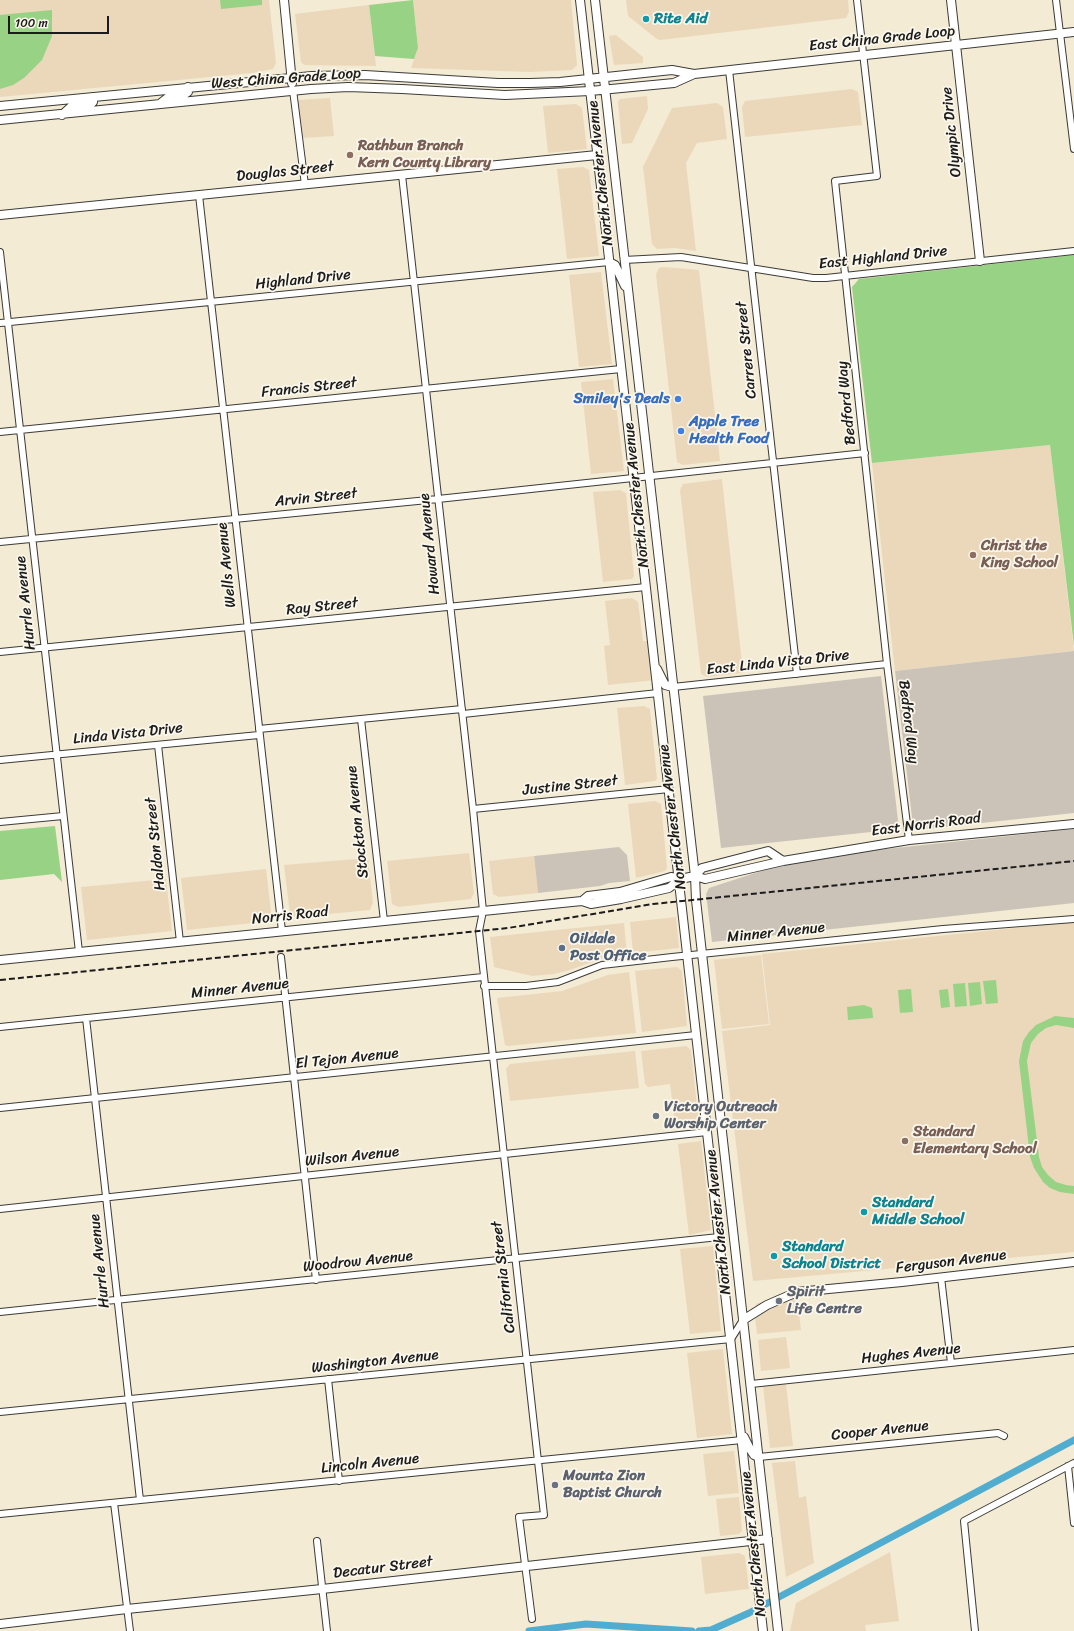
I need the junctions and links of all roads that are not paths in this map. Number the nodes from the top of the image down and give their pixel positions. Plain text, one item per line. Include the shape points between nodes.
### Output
1 (284, 0) edge
2 (580, 0) edge
3 (857, 0) edge
4 (951, 0) edge
5 (1056, 0) edge
6 (595, 2) edge
7 (1074, 32) edge
8 (1060, 33) junction
9 (956, 45) junction
10 (863, 55) junction
11 (729, 70) junction
12 (694, 74) junction
13 (292, 78) junction
14 (413, 78) junction
15 (597, 78) junction
16 (188, 87) junction
17 (412, 89) junction
18 (293, 90) junction
19 (598, 90) junction
20 (93, 97) junction
21 (161, 103) junction
22 (0, 106) edge
23 (62, 115) junction
24 (0, 120) edge
25 (1074, 149) edge
26 (597, 155) junction
27 (402, 175) junction
28 (305, 185) junction
29 (199, 195) junction
30 (0, 215) edge
31 (1074, 251) edge
32 (0, 252) edge
33 (624, 260) junction
34 (980, 261) junction
35 (609, 262) junction
36 (751, 268) junction
37 (845, 276) junction
38 (414, 282) junction
39 (628, 292) junction
40 (211, 302) junction
41 (0, 323) edge
42 (8, 323) junction
43 (621, 369) junction
44 (426, 390) junction
45 (223, 410) junction
46 (20, 430) junction
47 (0, 432) edge
48 (865, 453) junction
49 (773, 463) junction
50 (649, 477) junction
51 (634, 478) junction
52 (438, 499) junction
53 (235, 519) junction
54 (32, 538) junction
55 (0, 542) edge
56 (646, 587) junction
57 (450, 608) junction
58 (248, 627) junction
59 (44, 647) junction
60 (0, 652) edge
61 (654, 663) junction
62 (887, 664) junction
63 (797, 674) junction
64 (673, 687) junction
65 (658, 694) junction
66 (462, 712) junction
67 (361, 719) junction
68 (259, 732) junction
69 (158, 745) junction
70 (56, 754) junction
71 (0, 760) edge
72 (669, 789) junction
73 (473, 809) junction
74 (63, 816) junction
75 (0, 822) edge
76 (1074, 824) edge
77 (909, 840) junction
78 (783, 861) junction
79 (695, 876) junction
80 (680, 879) junction
81 (483, 911) junction
82 (1074, 919) edge
83 (384, 921) junction
84 (282, 931) junction
85 (180, 942) junction
86 (79, 952) junction
87 (702, 954) junction
88 (687, 955) junction
89 (281, 957) dead end
90 (0, 960) edge
91 (483, 977) junction
92 (484, 986) junction
93 (285, 998) junction
94 (86, 1018) junction
95 (0, 1027) edge
96 (696, 1035) junction
97 (492, 1057) junction
98 (294, 1078) junction
99 (95, 1098) junction
100 (0, 1108) edge
101 (707, 1132) junction
102 (504, 1154) junction
103 (305, 1175) junction
104 (106, 1197) junction
105 (0, 1209) edge
106 (719, 1237) junction
107 (515, 1259) junction
108 (1074, 1262) edge
109 (941, 1277) junction
110 (316, 1280) junction
111 (118, 1300) junction
112 (0, 1312) edge
113 (743, 1320) junction
114 (731, 1339) junction
115 (1074, 1350) edge
116 (527, 1360) junction
117 (951, 1363) junction
118 (328, 1379) junction
119 (751, 1384) junction
120 (129, 1399) junction
121 (0, 1412) edge
122 (740, 1426) junction
123 (1004, 1436) dead end
124 (742, 1440) junction
125 (759, 1457) junction
126 (538, 1461) junction
127 (1071, 1464) edge
128 (339, 1481) junction
129 (140, 1500) junction
130 (114, 1503) junction
131 (0, 1514) edge
132 (1074, 1523) edge
133 (768, 1539) junction
134 (317, 1541) dead end
135 (753, 1541) junction
136 (526, 1566) junction
137 (322, 1590) junction
138 (127, 1609) junction
139 (532, 1619) dead end
140 (0, 1624) edge
141 (130, 1631) edge
142 (327, 1631) edge
143 (763, 1631) edge
144 (778, 1631) edge
145 (975, 1631) edge

1 - 13 main road
2 - 15 main road, North Chester Avenue
3 - 10 street, Bedford Way
4 - 9 main road, Olympic Drive
5 - 8 street
6 - 15 main road, North Chester Avenue
7 - 8 main road, East China Grade Loop
8 - 9 main road, East China Grade Loop
8 - 25 street
9 - 10 main road, East China Grade Loop
9 - 34 main road, Olympic Drive
10 - 11 main road, East China Grade Loop
10 - 37 street, Bedford Way via 877,176 835,181
11 - 12 main road, East China Grade Loop
11 - 36 street, Carrere Street
12 - 15 main road, East China Grade Loop via 672,70
12 - 19 main road, East China Grade Loop via 674,82
13 - 14 main road, West China Grade Loop via 364,75
13 - 16 main road, West China Grade Loop
13 - 18 main road
14 - 15 main road, West China Grade Loop via 498,83 560,82
14 - 17 main road
15 - 19 main road, North Chester Avenue
15 - 19 main road, North Chester Avenue
16 - 20 main road, West China Grade Loop
16 - 21 main road via 186,94 170,96
17 - 18 main road, West China Grade Loop via 348,87
17 - 19 main road, West China Grade Loop via 505,95
18 - 21 main road, West China Grade Loop
18 - 28 street
19 - 26 main road, North Chester Avenue
19 - 33 main road, North Chester Avenue
20 - 22 main road, West China Grade Loop
20 - 23 main road via 91,104 72,106
21 - 23 main road, West China Grade Loop
23 - 24 main road, West China Grade Loop
26 - 27 main road, Douglas Street
26 - 35 main road, North Chester Avenue
27 - 28 main road, Douglas Street
27 - 38 street, Howard Avenue
28 - 29 main road, Douglas Street
29 - 30 main road, Douglas Street
29 - 40 street, Wells Avenue
31 - 34 street, East Highland Drive
32 - 42 street, Hurrle Avenue
33 - 36 street, East Highland Drive via 681,257
33 - 39 main road, North Chester Avenue
34 - 37 street, East Highland Drive
35 - 38 street, Highland Drive
35 - 39 main road via 615,265
35 - 43 main road, North Chester Avenue
36 - 37 street, East Highland Drive via 813,278
36 - 49 street, Carrere Street
37 - 48 street, Bedford Way
38 - 40 street, Highland Drive
38 - 44 street, Howard Avenue
39 - 50 main road, North Chester Avenue
40 - 42 street, Highland Drive
40 - 45 street, Wells Avenue
41 - 42 street, Highland Drive
42 - 46 street, Hurrle Avenue
43 - 44 street, Francis Street
43 - 51 main road, North Chester Avenue
44 - 45 street, Francis Street
44 - 52 street, Howard Avenue
45 - 46 street, Francis Street
45 - 53 street, Wells Avenue
46 - 47 street, Francis Street
46 - 54 street, Hurrle Avenue
48 - 49 street, Arvin Street
48 - 62 street, Bedford Way
49 - 50 street, Arvin Street
49 - 63 street, Carrere Street
50 - 51 street, Arvin Street
50 - 64 main road, North Chester Avenue
51 - 52 street, Arvin Street
51 - 56 main road, North Chester Avenue
52 - 53 street, Arvin Street
52 - 57 street, Howard Avenue
53 - 54 street, Arvin Street
53 - 58 street, Wells Avenue
54 - 55 street, Arvin Street
54 - 59 street, Hurrle Avenue
56 - 57 street, Ray Street
56 - 61 main road, North Chester Avenue
57 - 58 street, Ray Street
57 - 66 street, Howard Avenue
58 - 59 street, Ray Street
58 - 68 street, Wells Avenue
59 - 60 street, Ray Street
59 - 70 street, Hurrle Avenue
61 - 64 main road via 665,685
61 - 65 main road, North Chester Avenue
62 - 63 street, East Linda Vista Drive
62 - 77 street, Bedford Way
63 - 64 street, East Linda Vista Drive
64 - 79 main road, North Chester Avenue
65 - 66 street, Linda Vista Drive
65 - 72 main road, North Chester Avenue
66 - 67 street, Linda Vista Drive
66 - 73 street, Howard Avenue
67 - 68 street, Linda Vista Drive
67 - 83 street, Stockton Avenue
68 - 69 street, Linda Vista Drive
68 - 84 street, Wells Avenue
69 - 70 street, Linda Vista Drive
69 - 85 street, Haldon Street
70 - 71 street, Linda Vista Drive
70 - 74 street, Hurrle Avenue
72 - 73 street, Justine Street
72 - 80 main road, North Chester Avenue
73 - 81 street, Howard Avenue
74 - 75 street
74 - 86 street, Hurrle Avenue
76 - 77 main road, East Norris Road
77 - 78 main road, East Norris Road
78 - 79 main road, East Norris Road via 705,879
78 - 79 main road, East Norris Road via 768,851 702,868
79 - 80 main road, East Norris Road
79 - 87 main road, North Chester Avenue
80 - 81 main road, Norris Road via 669,888 628,898 591,904 582,901
80 - 88 main road, North Chester Avenue
81 - 83 main road, Norris Road
81 - 91 street, California Street via 478,931
82 - 87 street, Minner Avenue
83 - 84 main road, Norris Road
84 - 85 main road, Norris Road
85 - 86 main road, Norris Road
86 - 90 main road, Norris Road
87 - 88 street, Minner Avenue
87 - 113 main road, North Chester Avenue
88 - 92 street, Minner Avenue via 602,965 558,982 526,986
88 - 96 main road, North Chester Avenue
89 - 93 street
91 - 92 street, California Street
91 - 93 street, Minner Avenue
92 - 97 street, California Street
93 - 94 street, Minner Avenue
93 - 98 street
94 - 95 street, Minner Avenue
94 - 99 street, Hurrle Avenue
96 - 97 street, El Tejon Avenue
96 - 101 main road, North Chester Avenue
97 - 98 street, El Tejon Avenue
97 - 102 street, California Street
98 - 99 street, El Tejon Avenue
98 - 103 street
99 - 100 street, El Tejon Avenue
99 - 104 street, Hurrle Avenue
101 - 102 street, Wilson Avenue
101 - 106 main road, North Chester Avenue
102 - 103 street, Wilson Avenue
102 - 107 street, California Street
103 - 104 street, Wilson Avenue
103 - 110 street
104 - 105 street, Wilson Avenue
104 - 111 street, Hurrle Avenue
106 - 107 street, Woodrow Avenue
106 - 114 main road, North Chester Avenue
107 - 110 street, Woodrow Avenue
107 - 116 street, California Street
108 - 109 main road, Ferguson Avenue
109 - 113 main road, Ferguson Avenue via 797,1292 767,1305
109 - 117 street
110 - 111 street, Woodrow Avenue
111 - 112 street, Woodrow Avenue
111 - 120 street, Hurrle Avenue
113 - 114 street
113 - 119 main road, North Chester Avenue
114 - 116 street, Washington Avenue
114 - 122 main road, North Chester Avenue
115 - 117 street, Hughes Avenue
116 - 118 street, Washington Avenue
116 - 126 street, California Street
117 - 119 street, Hughes Avenue
118 - 120 street, Washington Avenue
118 - 128 street
119 - 125 main road, North Chester Avenue
120 - 121 street, Washington Avenue
120 - 129 street, Hurrle Avenue
122 - 124 main road, North Chester Avenue
122 - 125 main road via 750,1449
123 - 125 street, Cooper Avenue via 998,1433
124 - 126 street, Lincoln Avenue
124 - 135 main road, North Chester Avenue
125 - 133 main road, North Chester Avenue
126 - 128 street, Lincoln Avenue
126 - 136 street, California Street via 544,1515 520,1517
127 - 132 street
127 - 145 street via 964,1521
128 - 129 street, Lincoln Avenue
129 - 130 street, Lincoln Avenue
130 - 131 street, Lincoln Avenue
130 - 138 street
133 - 135 main road, Decatur Street
133 - 144 main road, North Chester Avenue
134 - 137 street
135 - 136 main road, Decatur Street
135 - 143 main road, North Chester Avenue
136 - 137 main road, Decatur Street
136 - 139 street, California Street
137 - 138 main road, Decatur Street
137 - 142 street
138 - 140 main road, Decatur Street
138 - 141 street

